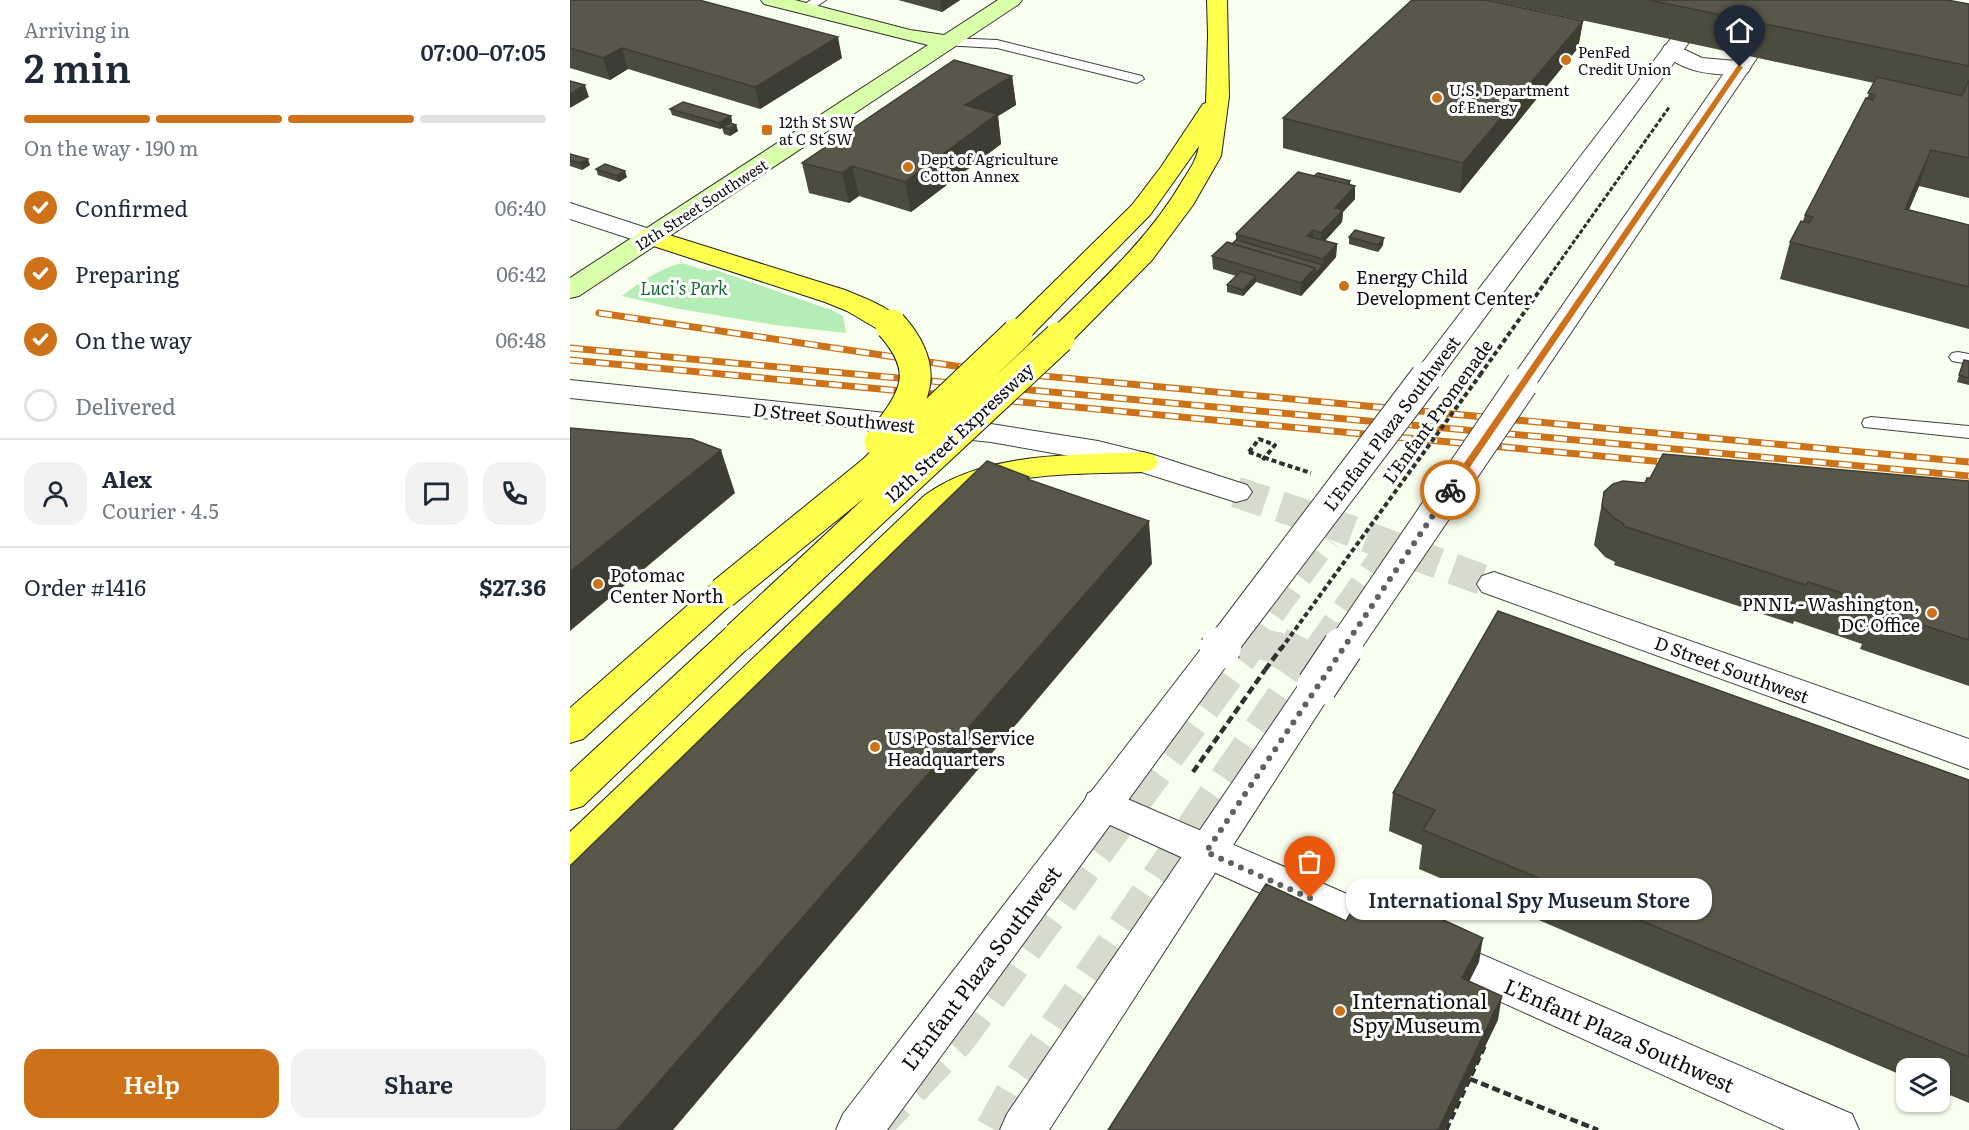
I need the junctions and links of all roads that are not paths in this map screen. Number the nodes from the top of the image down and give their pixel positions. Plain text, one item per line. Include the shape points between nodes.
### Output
1 (771, 0) edge
2 (1012, 0) edge
3 (1216, 0) edge
4 (812, 4) edge
5 (948, 42) junction
6 (1137, 79) dead end
7 (1218, 97) junction
8 (570, 211) edge
9 (650, 237) junction
10 (570, 290) edge
11 (570, 389) edge
12 (1871, 423) dead end
13 (1969, 432) edge
14 (1143, 462) junction
15 (1236, 492) tunnel mouth
16 (1494, 584) tunnel mouth
17 (723, 593) junction
18 (570, 729) edge
19 (1969, 754) edge
20 (570, 795) edge
21 (1102, 804) junction
22 (1206, 852) junction
23 (570, 857) edge
24 (859, 1130) edge
25 (1023, 1130) edge
26 (1836, 1130) edge

1 - 4 main road
2 - 5 main road, 12th Street Southwest
3 - 7 highway, 12th Street Expressway
4 - 5 main road via 909,36
5 - 6 lane via 997,44
5 - 9 main road, 12th Street Southwest
7 - 17 highway, bridge via 1172,171 1141,210 873,471
7 - 20 highway, 12th Street Expressway, bridge via 1209,156 1181,205 1143,254 1059,339
8 - 9 street
9 - 10 main road, 12th Street Southwest
9 - 17 highway, bridge via 857,305 891,325 904,338 916,365 915,388 903,415 878,445
11 - 14 street, D Street Southwest via 991,433
12 - 13 lane
14 - 15 street, D Street Southwest
14 - 23 highway via 1014,473 969,483 951,492 919,517
16 - 19 street, D Street Southwest
17 - 18 highway
21 - 22 street, L'Enfant Plaza Southwest
21 - 22 street, L'Enfant Plaza Southwest, bridge via 1676,45 1685,59 1700,64 1744,61
21 - 24 street, L'Enfant Plaza Southwest
22 - 25 street
22 - 26 street, L'Enfant Plaza Southwest

